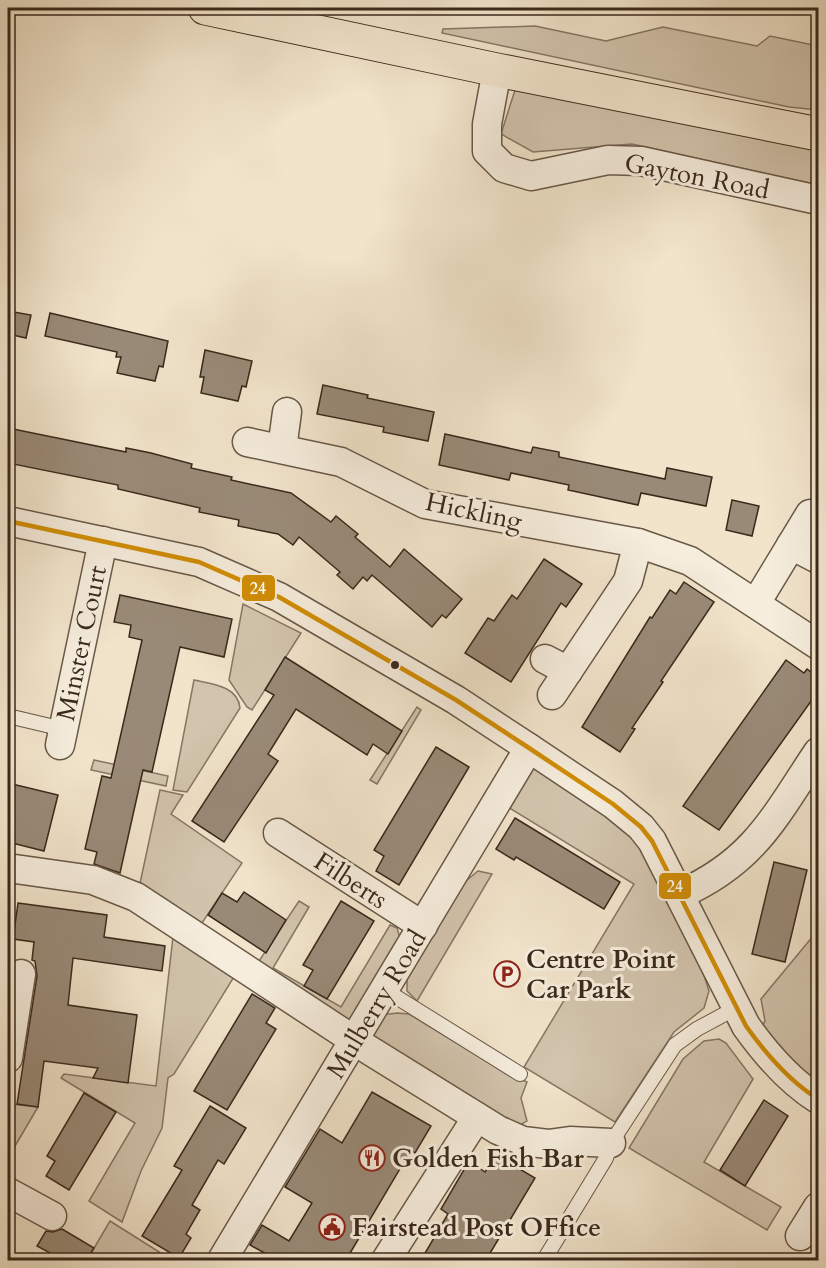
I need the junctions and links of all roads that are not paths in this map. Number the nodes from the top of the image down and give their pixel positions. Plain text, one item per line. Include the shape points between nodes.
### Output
1 (205, 8) edge
2 (497, 70) junction
3 (819, 134) edge
4 (819, 200) edge
5 (287, 412) dead end
6 (247, 441) dead end
7 (282, 450) junction
8 (810, 514) dead end
9 (8, 521) edge
10 (103, 541) junction
11 (638, 543) junction
12 (791, 545) junction
13 (819, 560) edge
14 (756, 603) junction
15 (819, 645) edge
16 (552, 695) dead end
17 (8, 716) edge
18 (61, 737) joint
19 (529, 748) junction
20 (819, 752) edge
21 (278, 833) dead end
22 (8, 868) edge
23 (681, 894) junction
24 (423, 926) junction
25 (21, 974) dead end
26 (386, 990) junction
27 (736, 1008) junction
28 (356, 1040) junction
29 (8, 1058) edge
30 (520, 1074) dead end
31 (819, 1099) edge
32 (477, 1117) junction
33 (611, 1143) junction
34 (10, 1198) edge
35 (819, 1207) edge
36 (52, 1216) dead end
37 (800, 1236) dead end
38 (222, 1260) edge
39 (386, 1260) edge
40 (544, 1260) edge

1 - 2 main road
2 - 3 main road
2 - 4 street, Gayton Road via 487,124 487,151 504,168 531,176 608,160 641,161
5 - 7 street
6 - 7 street, Hickling
7 - 11 street, Hickling via 341,462 424,504
8 - 12 street
9 - 10 street
10 - 18 street, Minster Court
10 - 19 street via 199,562 279,597 456,700
11 - 14 street, Hickling via 690,561
11 - 16 street via 628,580 557,665
12 - 13 street
12 - 14 street
14 - 15 street, Hickling
17 - 18 lane
19 - 23 street via 641,827
19 - 24 street, Mulberry Road
20 - 23 street via 752,847 715,878
21 - 24 street, Filberts
22 - 28 street via 93,880 136,897
23 - 27 street
24 - 26 street, Mulberry Road
25 - 29 street
26 - 28 street, Mulberry Road
26 - 30 lane
27 - 31 street via 765,1052 790,1078
27 - 33 lane via 675,1045
28 - 32 street
28 - 38 street, Mulberry Road
32 - 33 street via 523,1141
32 - 39 street
33 - 40 lane via 606,1158
34 - 36 street
35 - 37 street

